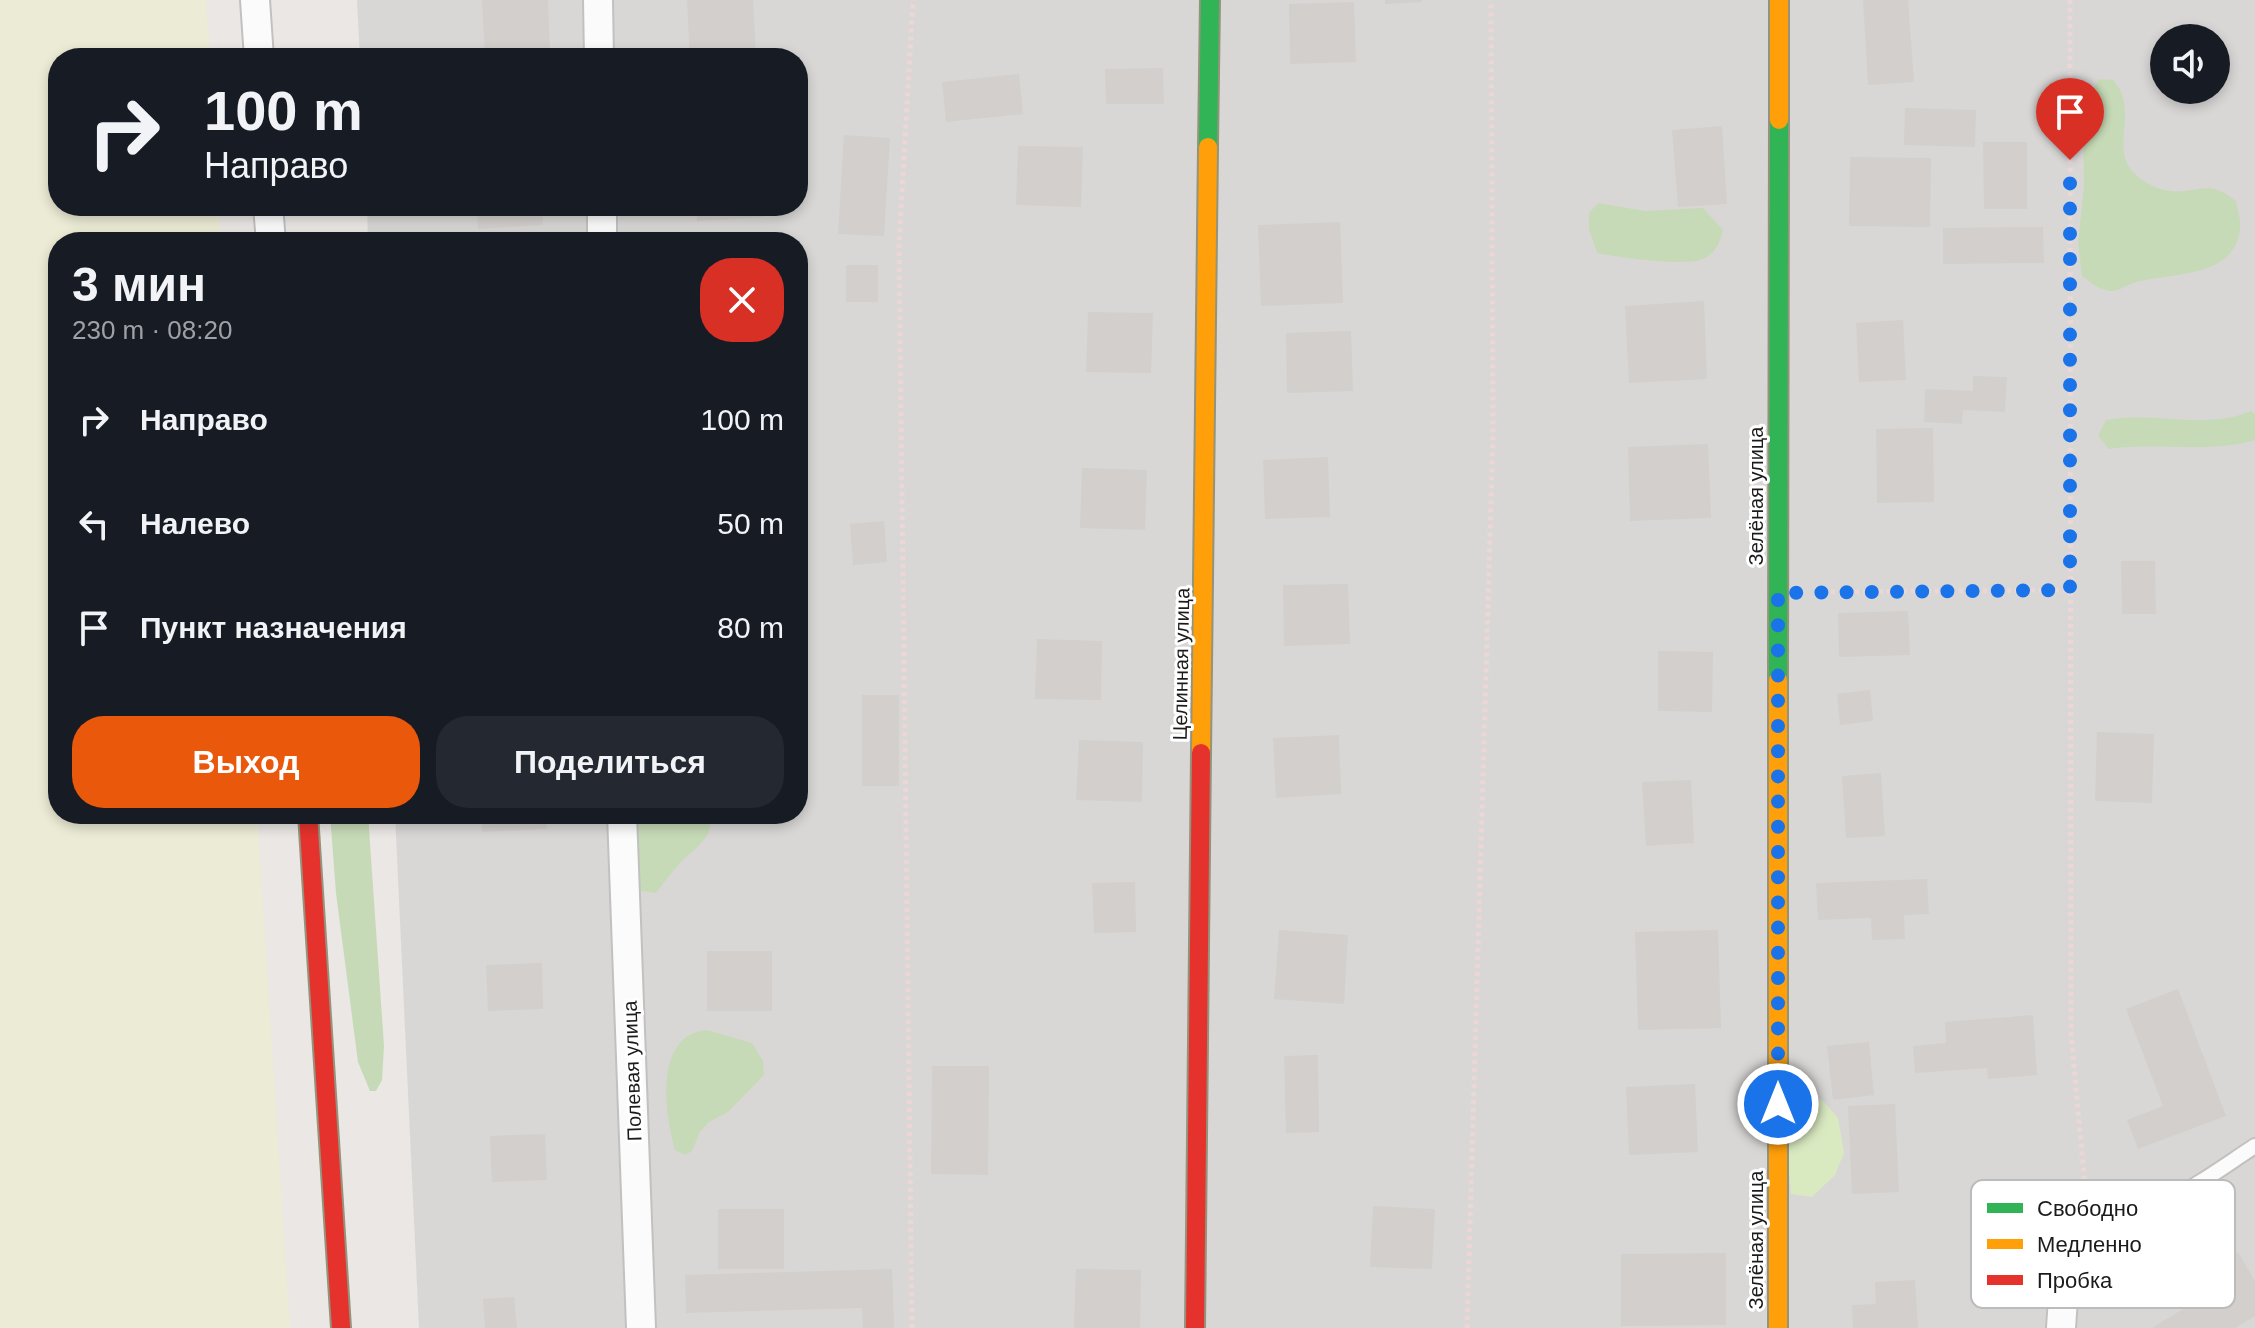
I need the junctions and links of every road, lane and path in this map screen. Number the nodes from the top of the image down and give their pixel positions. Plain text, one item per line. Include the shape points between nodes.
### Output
1 (255, 0) edge
2 (598, 0) edge
3 (913, 0) edge
4 (1210, 0) edge
5 (1491, 0) edge
6 (1779, 0) edge
7 (2070, 0) edge
8 (258, 48) edge
9 (599, 48) edge
10 (2070, 590) junction
11 (1778, 593) junction
12 (309, 824) edge
13 (622, 824) edge
14 (2255, 1146) edge
15 (2085, 1180) edge
16 (2202, 1180) edge
17 (2062, 1308) edge
18 (341, 1328) edge
19 (641, 1328) edge
20 (912, 1328) edge
21 (1195, 1328) edge
22 (1467, 1328) edge
23 (1778, 1328) edge
24 (2061, 1328) edge

1 - 8 street
2 - 9 street
3 - 20 path via 899,245
4 - 21 street, Целинная улица
5 - 22 path via 1493,433
6 - 11 street, Зелёная улица
7 - 10 path
10 - 11 path
10 - 15 path via 2071,1033
11 - 23 street, Зелёная улица
12 - 18 street
13 - 19 street, Полевая улица
14 - 16 lane
17 - 24 street

